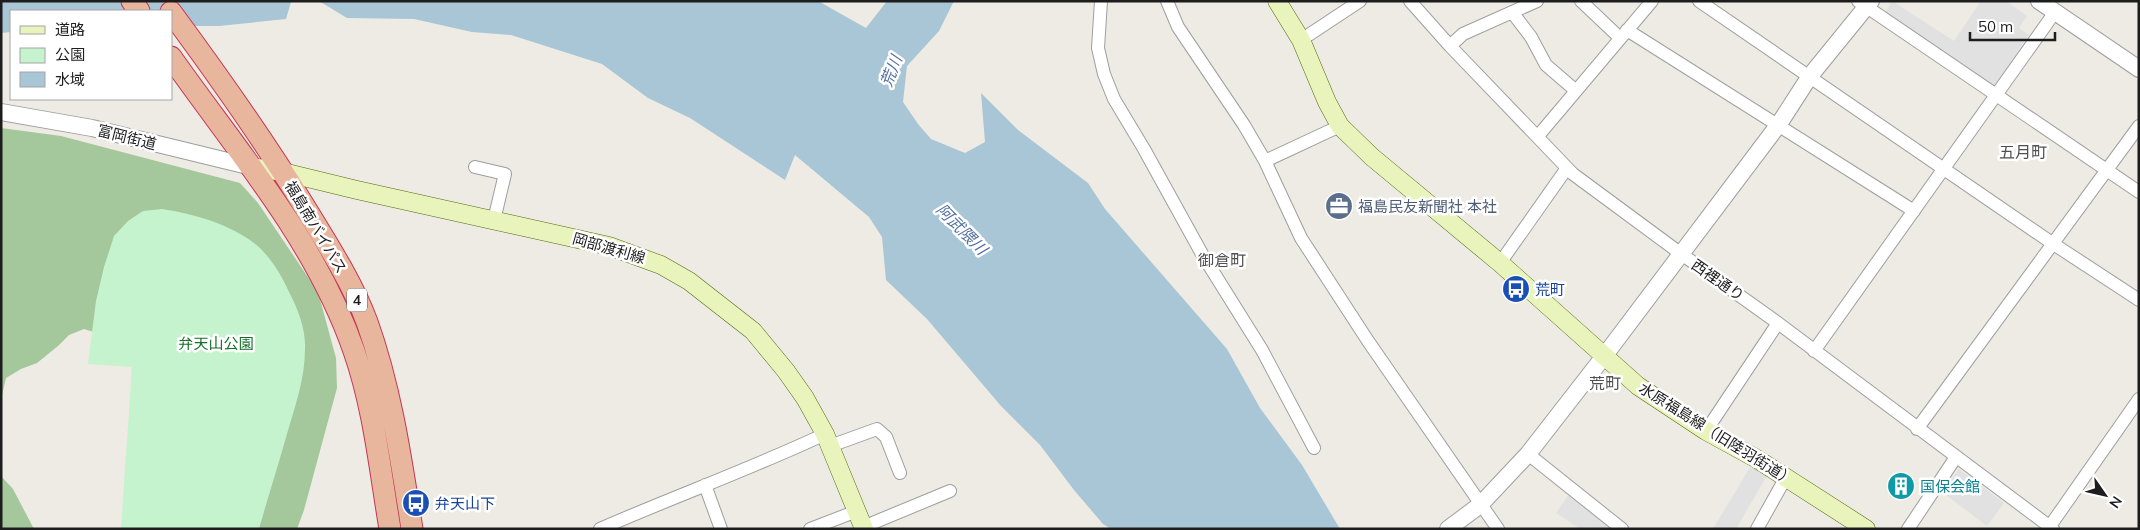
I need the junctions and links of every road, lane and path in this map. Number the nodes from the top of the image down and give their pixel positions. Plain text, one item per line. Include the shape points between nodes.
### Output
1 (1101, 1) edge
2 (1167, 1) edge
3 (1278, 1) edge
4 (1360, 1) edge
5 (1410, 1) edge
6 (1537, 1) edge
7 (1581, 1) edge
8 (1652, 1) edge
9 (1699, 1) edge
10 (2039, 1) edge
11 (1866, 3) edge
12 (1512, 12) junction
13 (2055, 12) junction
14 (172, 13) edge
15 (1624, 34) junction
16 (1301, 40) junction
17 (1450, 46) junction
18 (172, 58) edge
19 (2139, 69) edge
20 (1810, 76) junction
21 (1575, 90) junction
22 (1996, 95) junction
23 (1, 112) edge
24 (1778, 124) junction
25 (1340, 126) junction
26 (2139, 126) edge
27 (1538, 136) junction
28 (1265, 161) junction
29 (252, 167) junction
30 (475, 167) dead end
31 (1567, 168) junction
32 (1943, 169) junction
33 (2107, 170) junction
34 (283, 172) junction
35 (2139, 192) edge
36 (1914, 211) junction
37 (494, 220) junction
38 (2052, 243) junction
39 (1680, 254) junction
40 (1500, 263) junction
41 (2139, 300) edge
42 (1778, 323) junction
43 (1814, 351) junction
44 (1605, 355) junction
45 (2138, 400) edge
46 (1917, 429) junction
47 (1706, 431) junction
48 (827, 440) junction
49 (1314, 448) dead end
50 (1528, 454) junction
51 (1956, 458) junction
52 (900, 473) dead end
53 (1786, 477) junction
54 (705, 485) junction
55 (950, 491) dead end
56 (1480, 505) junction
57 (861, 522) edge
58 (2051, 528) edge
59 (390, 529) edge
60 (412, 529) edge
61 (600, 529) edge
62 (721, 529) edge
63 (810, 529) edge
64 (1448, 529) edge
65 (1498, 529) edge
66 (1622, 529) edge
67 (1757, 529) edge
68 (1866, 529) edge
69 (1908, 529) edge

1 - 49 street via 1098,48 1114,99 1202,254 1262,350
2 - 28 street via 1178,27
3 - 16 main road, 水原福島線（旧陸羽街道）
4 - 16 street
5 - 17 street, 西裡通り
6 - 12 street
7 - 15 street
8 - 15 street
9 - 20 street
10 - 13 street
11 - 20 street
11 - 22 street
12 - 17 street via 1463,34
12 - 21 street via 1546,65
13 - 19 street
13 - 22 street
14 - 34 highway, 福島南バイパス / 4 via 234,97
15 - 21 street
15 - 24 street
16 - 25 main road, 水原福島線（旧陸羽街道）
17 - 27 street, 西裡通り
18 - 29 highway, 福島南バイパス / 4
20 - 24 street
20 - 32 street
21 - 27 street
22 - 32 street
22 - 33 street
23 - 29 street, 富岡街道 via 92,128
24 - 36 street
24 - 39 street
25 - 28 street
25 - 40 main road, 水原福島線（旧陸羽街道） via 1393,176
26 - 33 street
27 - 31 street, 西裡通り
28 - 56 street via 1301,238
29 - 34 main road, 岡部渡利線
29 - 59 highway, 福島南バイパス / 4 via 325,284 354,352 374,428
30 - 37 street via 505,174
31 - 39 street, 西裡通り
31 - 40 street
32 - 36 street
32 - 38 street
33 - 35 street
33 - 38 street
34 - 37 main road, 岡部渡利線
34 - 60 highway, 福島南バイパス / 4 via 342,268 366,321 383,375
36 - 43 street
37 - 48 main road, 岡部渡利線 via 634,253 689,281 741,320 764,342 805,398
38 - 41 street
38 - 46 street
39 - 42 street, 西裡通り
39 - 44 street
40 - 44 main road, 水原福島線（旧陸羽街道）
42 - 43 street, 西裡通り
42 - 47 street
43 - 46 street, 西裡通り
44 - 47 main road, 水原福島線（旧陸羽街道） via 1638,386
44 - 50 street
45 - 58 street
46 - 51 street, 西裡通り
47 - 53 main road, 水原福島線（旧陸羽街道）
48 - 52 street via 877,429 886,438
48 - 54 street
48 - 57 main road, 岡部渡利線
50 - 56 street
50 - 66 street
51 - 58 street, 西裡通り
51 - 69 street
53 - 67 street
53 - 68 main road, 水原福島線（旧陸羽街道）
54 - 61 street
54 - 62 street
55 - 57 street
56 - 64 street
56 - 65 street
57 - 63 street

